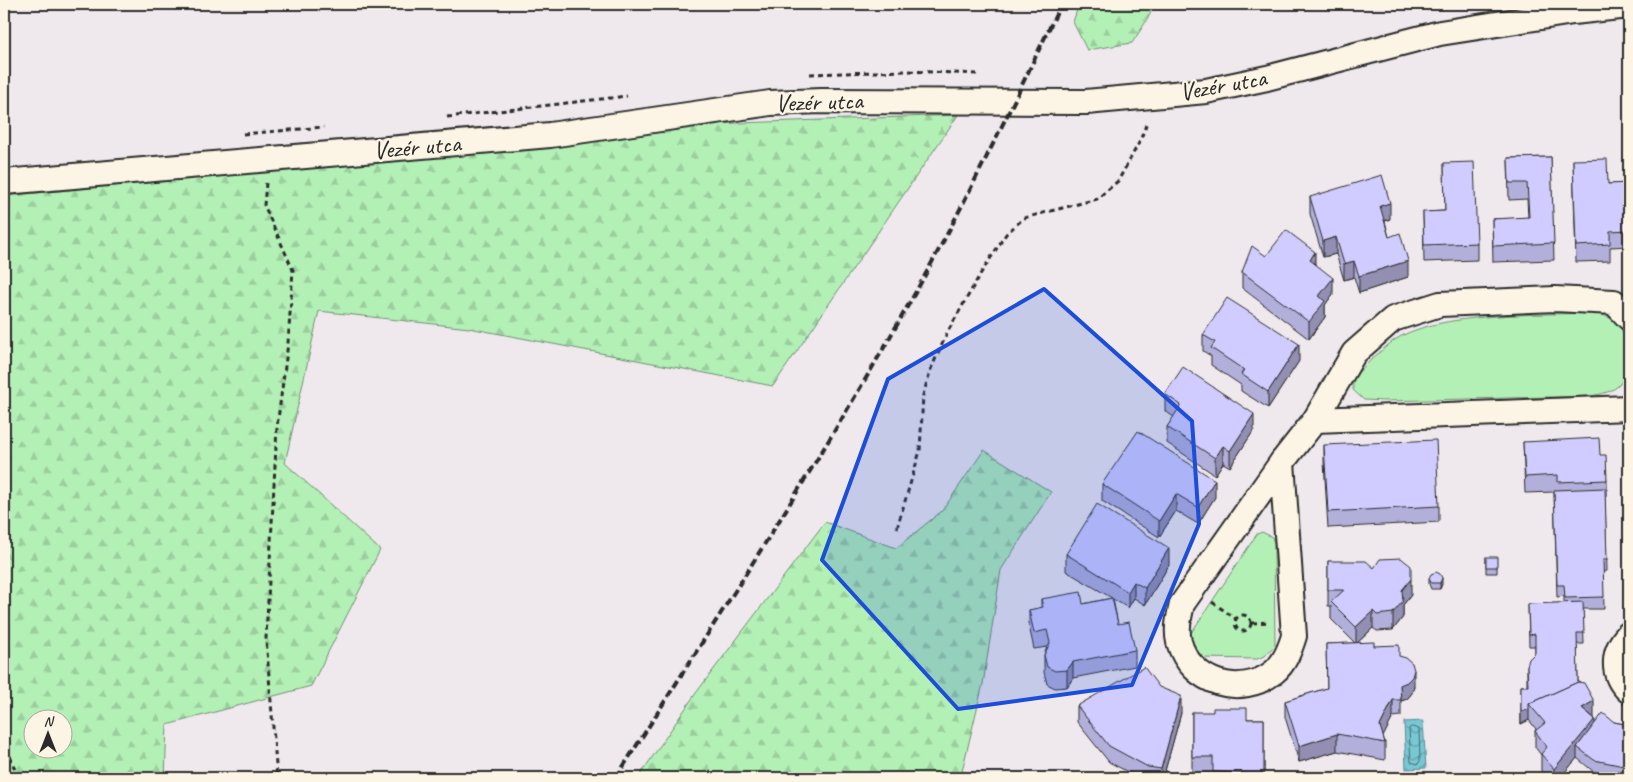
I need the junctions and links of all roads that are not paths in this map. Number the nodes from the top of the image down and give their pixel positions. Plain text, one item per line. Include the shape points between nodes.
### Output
1 (1629, 6) edge
2 (4, 182) edge
3 (1629, 318) edge
4 (1629, 408) edge
5 (1315, 420) junction
6 (1282, 462) junction
7 (1629, 634) edge
8 (1629, 691) edge

1 - 2 street, Vezér utca via 1440,33 1206,91 1086,102 770,103 550,135
3 - 5 street via 1614,302 1555,299 1440,304 1393,319 1354,353
4 - 5 street
5 - 6 street
6 - 6 street via 1182,604 1177,623 1179,641 1187,660 1201,675 1219,684 1245,685 1258,682 1276,671 1288,655 1294,636
7 - 8 street via 1622,641 1615,664 1617,676

